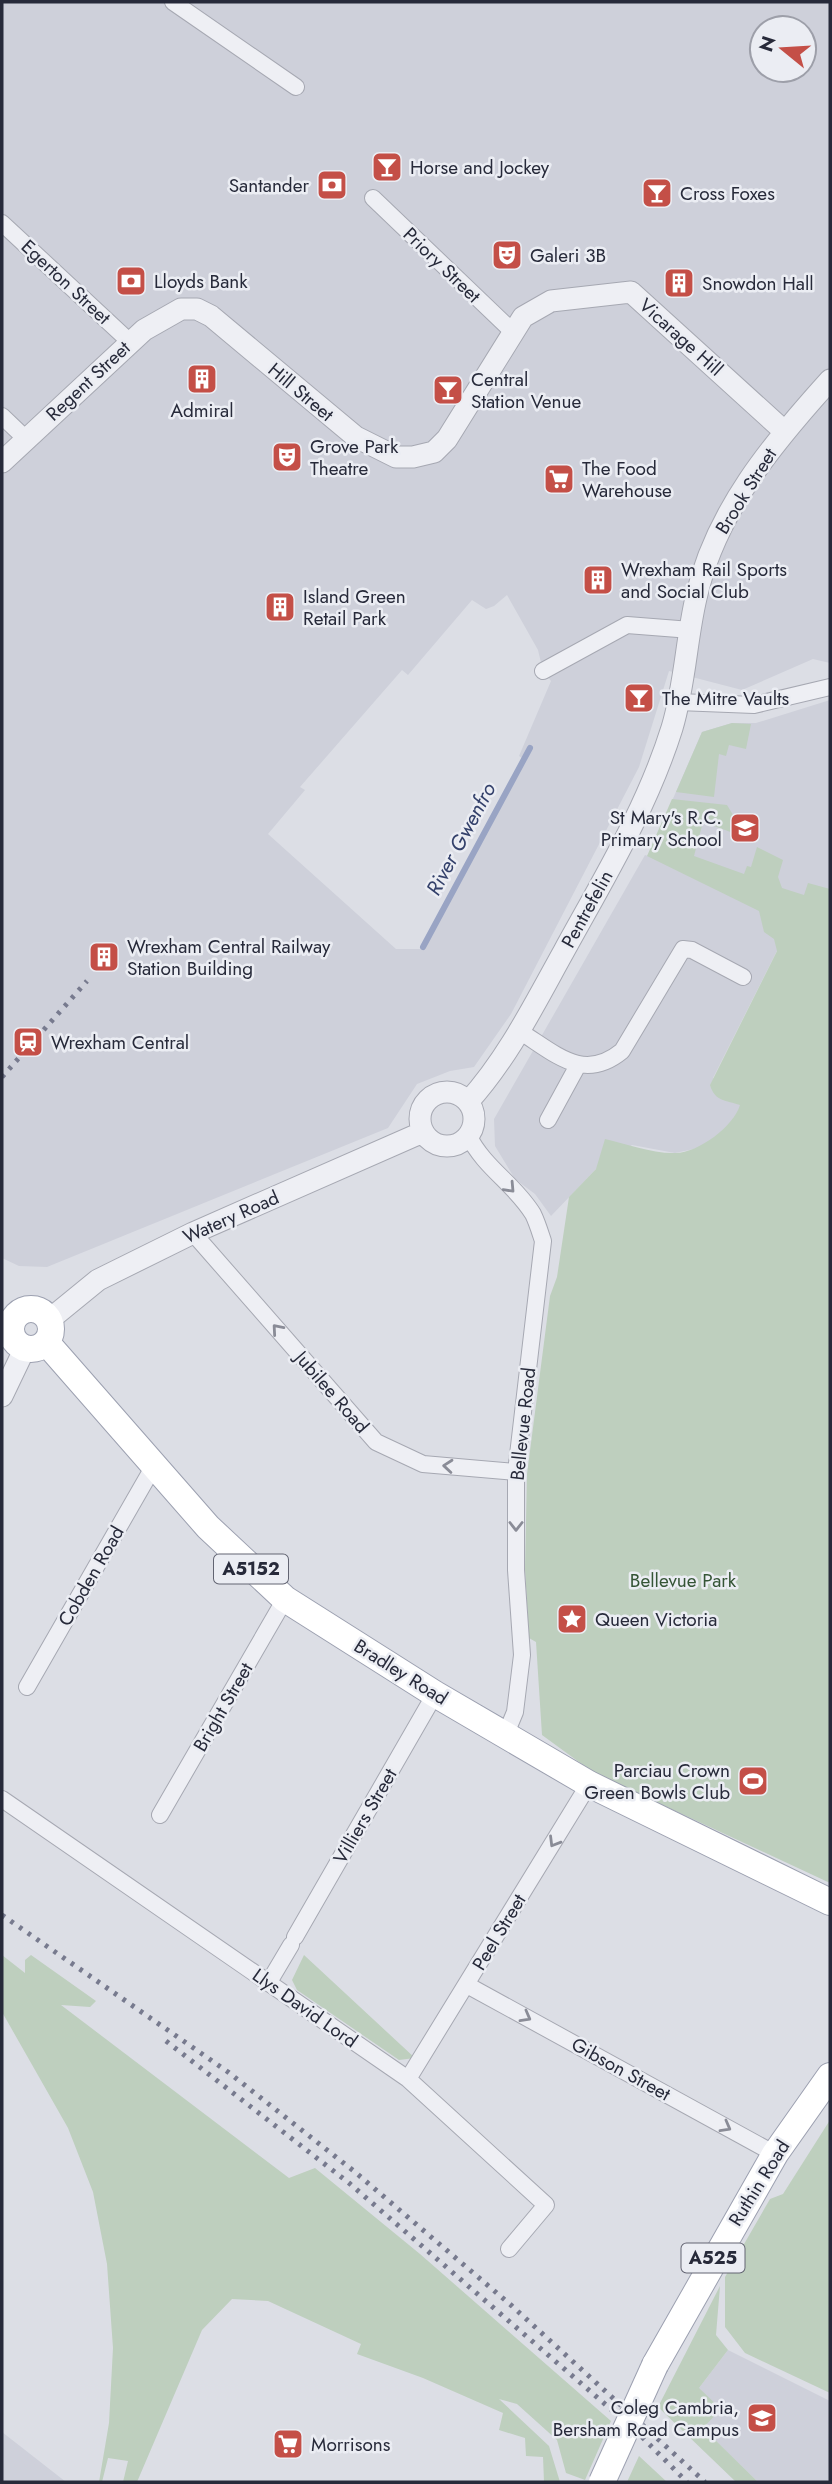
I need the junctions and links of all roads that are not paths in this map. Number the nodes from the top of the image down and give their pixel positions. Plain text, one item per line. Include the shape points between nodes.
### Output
1 (173, 2) edge
2 (296, 88) dead end
3 (373, 198) dead end
4 (2, 223) edge
5 (181, 309) joint
6 (517, 324) junction
7 (130, 342) junction
8 (830, 380) edge
9 (2, 416) edge
10 (784, 431) junction
11 (26, 439) junction
12 (2, 462) edge
13 (691, 630) junction
14 (543, 671) dead end
15 (830, 687) edge
16 (678, 702) junction
17 (743, 977) dead end
18 (519, 1031) junction
19 (578, 1065) junction
20 (468, 1102) junction
21 (548, 1119) dead end
22 (423, 1132) junction
23 (468, 1135) junction
24 (193, 1233) junction
25 (9, 1308) edge
26 (40, 1337) junction
27 (2, 1396) edge
28 (155, 1464) junction
29 (516, 1472) junction
30 (285, 1599) junction
31 (27, 1687) dead end
32 (435, 1694) junction
33 (505, 1736) junction
34 (589, 1784) junction
35 (2, 1798) edge
36 (160, 1815) dead end
37 (830, 1902) edge
38 (269, 1982) junction
39 (467, 1985) junction
40 (830, 2076) edge
41 (408, 2079) junction
42 (775, 2154) junction
43 (509, 2249) dead end
44 (602, 2482) edge

1 - 2 street
3 - 6 street, Priory Street
4 - 7 street, Egerton Street
5 - 6 street, Hill Street via 197,309 211,316 356,437 396,457 424,456 447,439
5 - 7 street, Regent Street via 162,317
6 - 10 street, Vicarage Hill via 551,301 631,292
7 - 11 street, Regent Street
8 - 10 street, Brook Street
9 - 11 street
10 - 13 street, Brook Street via 718,531 696,596
11 - 12 street, Regent Street
13 - 14 street via 627,625
13 - 16 street, Brook Street
15 - 16 street via 754,705
16 - 18 street, Pentrefelin via 636,822
17 - 19 street via 683,949 622,1051 607,1064
18 - 19 street
18 - 20 street, Pentrefelin
19 - 21 street
20 - 22 street via 455,1093 431,1097 420,1117
20 - 23 street via 474,1119
22 - 23 street via 445,1146
22 - 24 street, Watery Road
23 -> 29 street, Bellevue Road via 479,1157 533,1215 542,1241
24 - 26 street, Watery Road via 98,1280
29 -> 24 street, Jubilee Road via 423,1464 376,1442
25 - 26 main road via 33,1309
26 - 27 street, Watery Road
26 - 28 main road, Bradley Road / A5152
28 - 30 main road, Bradley Road / A5152 via 208,1527
28 - 31 street, Cobden Road
29 -> 33 street, Bellevue Road via 522,1655 515,1712
30 - 32 main road, Bradley Road / A5152
30 - 36 street, Bright Street
32 - 33 main road, Bradley Road / A5152
32 - 38 street, Villiers Street
33 - 34 main road, Bradley Road / A5152
34 - 37 main road, Bradley Road / A5152
34 -> 39 street, Peel Street
35 - 38 street, Llys David Lord
38 - 41 street, Llys David Lord
39 - 41 street, Peel Street
39 -> 42 street, Gibson Street
40 - 42 main road, Ruthin Road / A525
41 - 43 street, Llys David Lord via 546,2205
42 - 44 main road, Ruthin Road / A525, bridge via 655,2365

